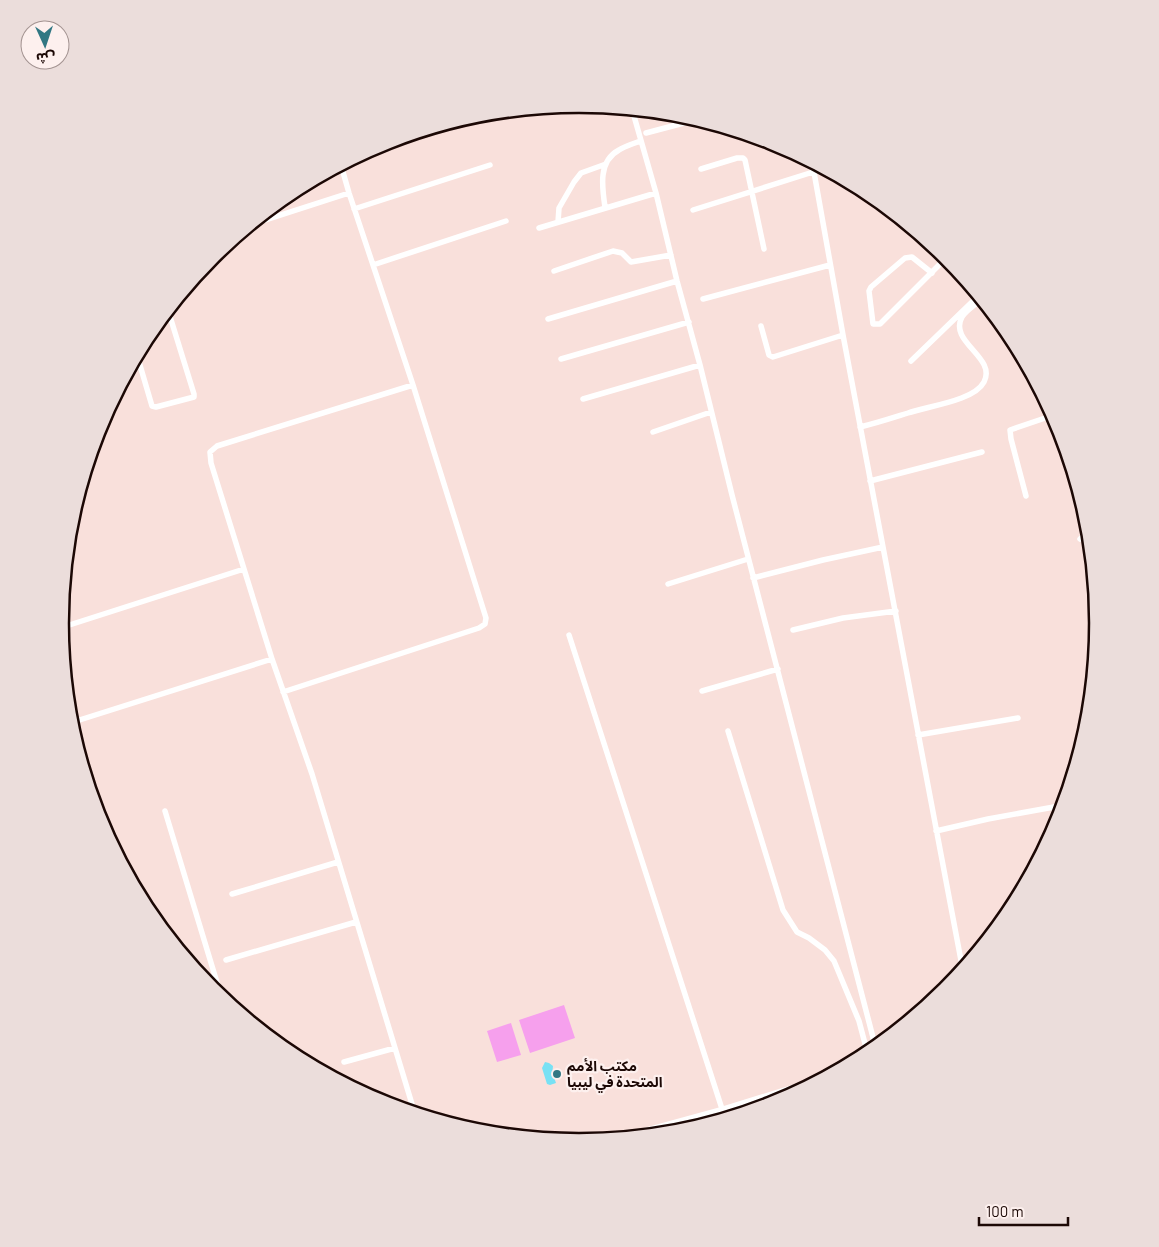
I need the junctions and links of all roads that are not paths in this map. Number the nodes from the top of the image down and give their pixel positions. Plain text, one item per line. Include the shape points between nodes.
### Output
1 (634, 116) edge
2 (683, 124) edge
3 (646, 133) dead end
4 (640, 141) junction
5 (606, 164) junction
6 (490, 165) dead end
7 (701, 169) dead end
8 (343, 171) edge
9 (813, 172) joint
10 (752, 191) junction
11 (656, 192) junction
12 (349, 193) junction
13 (605, 207) junction
14 (354, 209) junction
15 (693, 210) dead end
16 (267, 219) edge
17 (506, 221) dead end
18 (558, 222) junction
19 (539, 228) dead end
20 (764, 249) dead end
21 (671, 255) junction
22 (942, 263) edge
23 (373, 264) junction
24 (830, 265) junction
25 (554, 271) dead end
26 (932, 273) junction
27 (677, 281) junction
28 (703, 299) dead end
29 (975, 301) edge
30 (977, 302) edge
31 (170, 318) edge
32 (548, 319) dead end
33 (689, 322) junction
34 (761, 326) dead end
35 (843, 336) junction
36 (561, 359) dead end
37 (911, 361) dead end
38 (140, 364) edge
39 (700, 365) junction
40 (413, 385) junction
41 (583, 399) dead end
42 (711, 412) junction
43 (1046, 417) edge
44 (860, 428) junction
45 (653, 432) dead end
46 (982, 452) dead end
47 (870, 480) junction
48 (1026, 496) dead end
49 (1082, 537) edge
50 (1080, 539) dead end
51 (883, 547) junction
52 (748, 559) junction
53 (244, 569) junction
54 (753, 578) junction
55 (668, 584) dead end
56 (896, 611) junction
57 (69, 625) edge
58 (793, 630) dead end
59 (569, 635) dead end
60 (272, 659) junction
61 (778, 669) junction
62 (702, 691) dead end
63 (283, 692) junction
64 (1018, 718) dead end
65 (79, 720) edge
66 (728, 731) dead end
67 (918, 735) junction
68 (1056, 807) edge
69 (165, 811) dead end
70 (936, 830) junction
71 (338, 862) junction
72 (232, 894) dead end
73 (356, 922) junction
74 (226, 960) dead end
75 (961, 963) edge
76 (218, 985) edge
77 (874, 1040) edge
78 (866, 1046) edge
79 (395, 1048) junction
80 (344, 1062) dead end
81 (767, 1098) edge
82 (413, 1106) edge
83 (723, 1112) junction
84 (680, 1124) edge

1 - 4 street
2 - 3 street
4 - 5 street via 617,150
4 - 11 street
5 - 13 street via 603,172
5 - 18 street via 581,173 559,208
6 - 14 street
7 - 10 street via 743,158
8 - 12 street
9 - 10 street
9 - 24 street
10 - 15 street
10 - 20 street
11 - 13 street
11 - 21 street
12 - 14 street
12 - 16 street
13 - 18 street
14 - 23 street
17 - 23 street
18 - 19 street
21 - 25 street via 631,262 622,253 613,251
21 - 27 street
22 - 26 street
23 - 40 street
24 - 28 street
24 - 35 street
26 - 26 street via 912,257 905,258 871,287 868,295 873,324 880,324
27 - 32 street
27 - 33 street
29 - 37 street
30 - 44 street via 962,317 961,331 984,364 985,378 979,388 962,398
31 - 38 street via 194,397 152,406
33 - 36 street
33 - 39 street
34 - 35 street via 769,355 773,357
35 - 44 street
39 - 41 street
39 - 42 street
40 - 53 street via 212,449 209,457
40 - 63 street via 486,616 485,624
42 - 45 street
42 - 52 street
43 - 48 street via 1010,430
44 - 47 street
46 - 47 street
47 - 51 street
49 - 50 street
51 - 54 street
51 - 56 street
52 - 54 street
52 - 55 street
53 - 57 street
53 - 60 street
54 - 61 street
56 - 58 street via 843,618
56 - 67 street
59 - 83 street
60 - 63 street
60 - 65 street
61 - 62 street
61 - 77 street
63 - 71 street
64 - 67 street
66 - 78 street via 783,910 797,932 825,950 834,960
67 - 70 street
68 - 70 street
69 - 76 street
70 - 75 street
71 - 72 street
71 - 73 street
73 - 74 street
73 - 79 street
79 - 80 street
79 - 82 street
81 - 83 highway
83 - 84 highway

